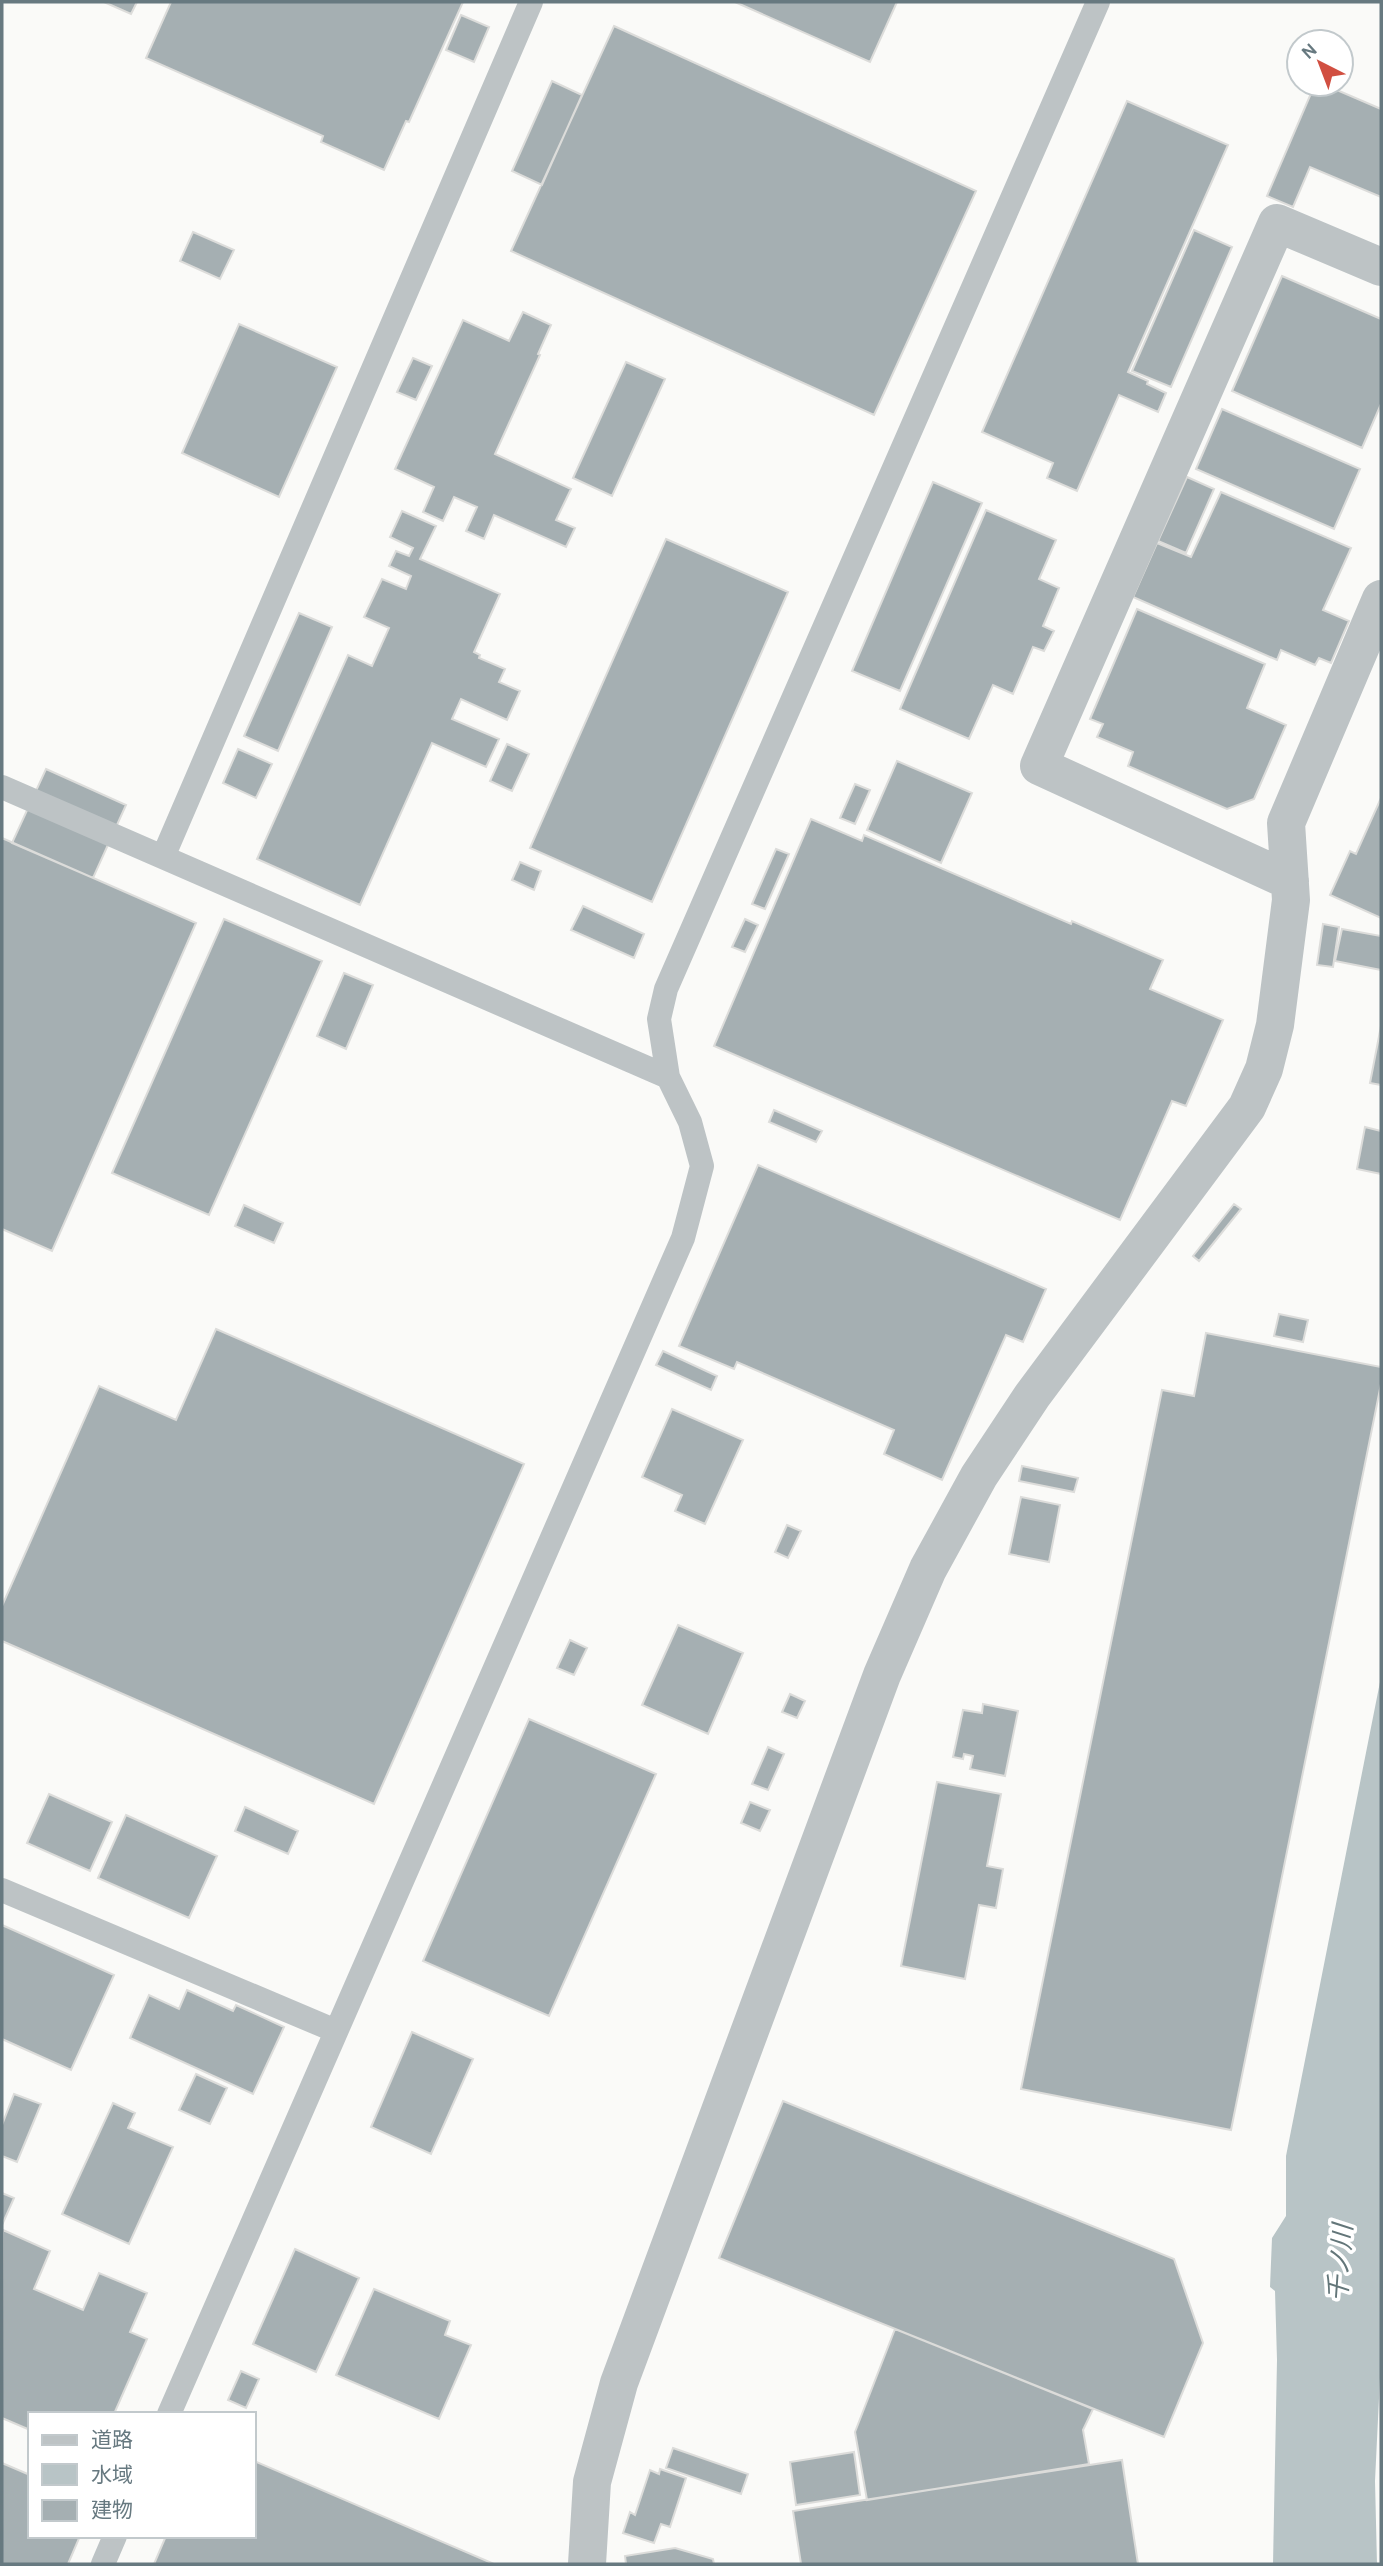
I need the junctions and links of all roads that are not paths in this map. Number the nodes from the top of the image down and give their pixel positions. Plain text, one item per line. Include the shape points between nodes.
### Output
1 (531, 2) edge
2 (1098, 2) edge
3 (1381, 267) edge
4 (1381, 599) edge
5 (2, 786) edge
6 (163, 857) junction
7 (1290, 881) junction
8 (668, 1077) junction
9 (2, 1890) edge
10 (336, 2031) junction
11 (170, 2412) edge
12 (114, 2538) edge
13 (103, 2564) edge
14 (587, 2564) edge

1 - 6 lane
2 - 8 lane via 666,989 659,1019
3 - 7 street via 1277,223 1039,766
4 - 7 street via 1286,822
5 - 6 lane
6 - 8 lane
7 - 14 street via 1275,1025 1264,1069 1247,1107 1032,1396 979,1476 928,1569 882,1675 619,2383 592,2482
8 - 10 lane via 690,1122 702,1166 684,1238
9 - 10 lane
10 - 11 lane
12 - 13 lane

